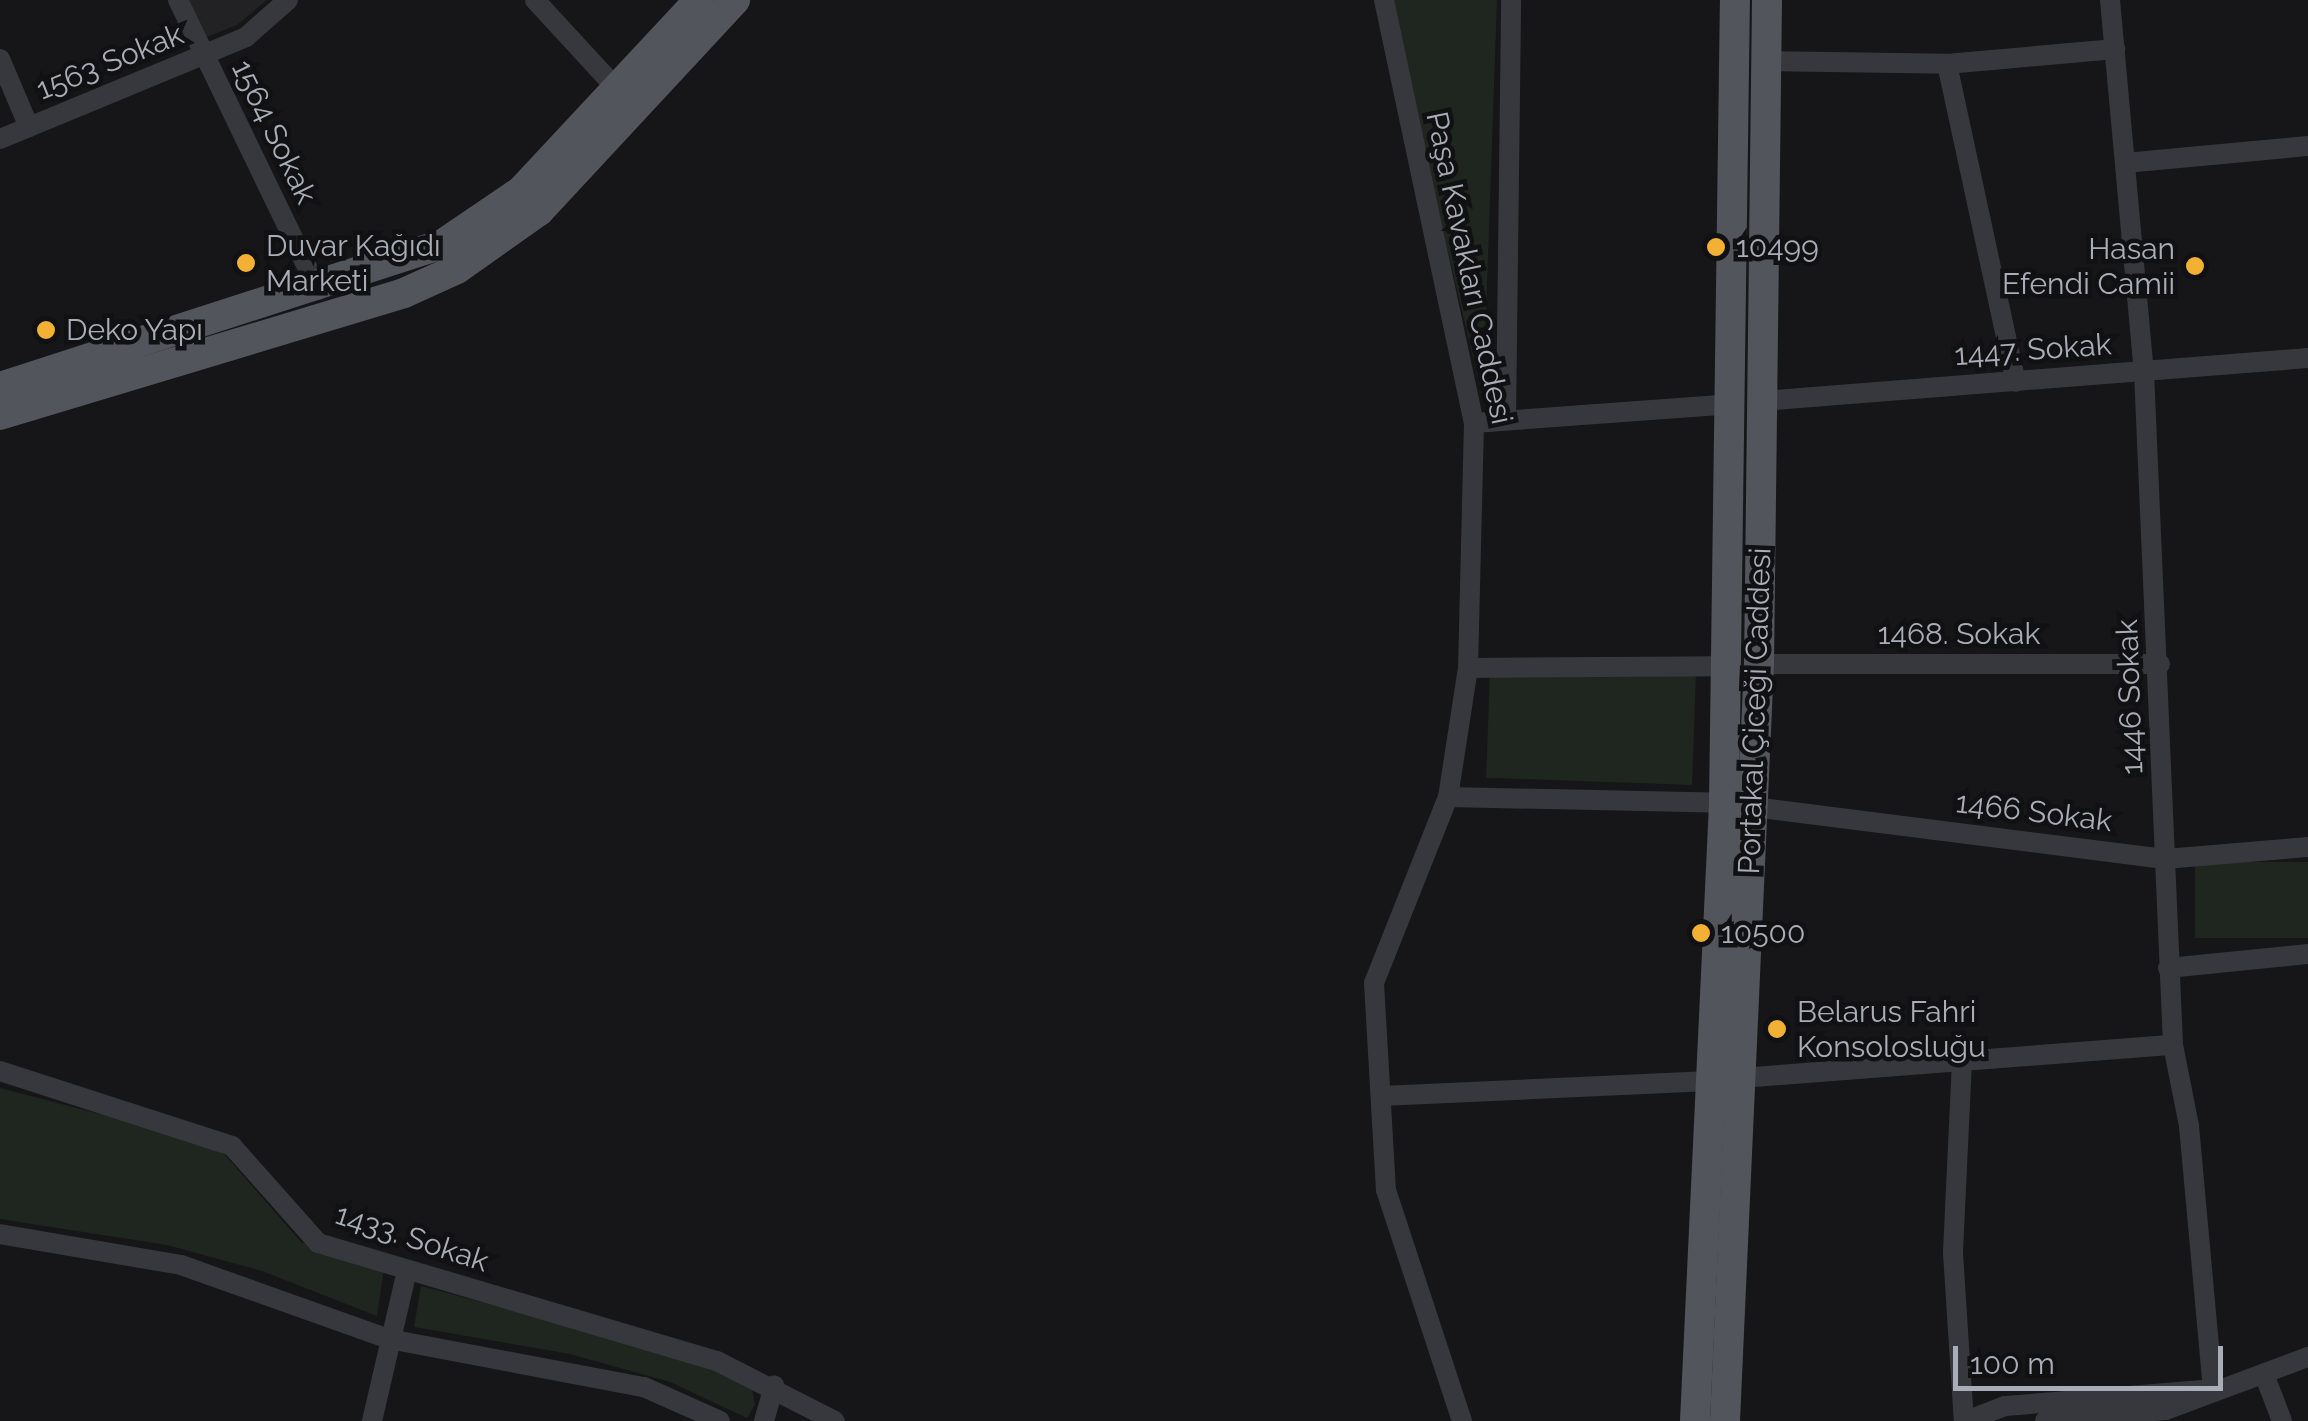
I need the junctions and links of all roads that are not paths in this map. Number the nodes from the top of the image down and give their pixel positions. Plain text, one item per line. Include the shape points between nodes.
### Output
1 (178, 0) edge
2 (288, 0) edge
3 (535, 0) edge
4 (698, 0) edge
5 (735, 0) edge
6 (1384, 0) edge
7 (1511, 0) edge
8 (1735, 0) edge
9 (1767, 0) edge
10 (2110, 0) edge
11 (2115, 49) junction
12 (203, 56) junction
13 (0, 59) edge
14 (1766, 61) junction
15 (1947, 64) junction
16 (616, 88) junction
17 (29, 127) junction
18 (0, 139) edge
19 (2308, 146) edge
20 (2125, 162) junction
21 (318, 290) junction
22 (2308, 358) edge
23 (2144, 372) junction
24 (2016, 382) junction
25 (0, 388) edge
26 (1762, 401) junction
27 (1730, 404) junction
28 (0, 415) edge
29 (1506, 420) junction
30 (1474, 423) junction
31 (1759, 664) junction
32 (2160, 664) junction
33 (1727, 666) junction
34 (1468, 668) junction
35 (1448, 797) junction
36 (1738, 805) junction
37 (2308, 847) edge
38 (2165, 859) junction
39 (2308, 954) edge
40 (2168, 968) junction
41 (2173, 1044) junction
42 (1962, 1061) junction
43 (0, 1071) edge
44 (1726, 1079) junction
45 (1381, 1096) junction
46 (0, 1234) edge
47 (408, 1270) junction
48 (389, 1339) junction
49 (2308, 1357) edge
50 (2264, 1374) junction
51 (774, 1385) junction
52 (2213, 1390) junction
53 (372, 1421) edge
54 (720, 1421) edge
55 (764, 1421) edge
56 (836, 1421) edge
57 (1462, 1421) edge
58 (1695, 1421) edge
59 (1725, 1421) edge
60 (1965, 1421) edge
61 (2045, 1421) edge
62 (2282, 1421) edge

1 - 12 street, 1564 Sokak
2 - 12 street, 1563 Sokak via 246,37
3 - 16 street
4 - 16 main road
5 - 28 main road via 539,212 457,269 404,293
6 - 30 street, Paşa Kavakları Caddesi
7 - 29 street
8 - 27 main road, Portakal Çiceği Caddesi
9 - 14 main road, Portakal Çiceği Caddesi
10 - 11 street, 1446 Sokak
11 - 15 street
11 - 20 street, 1446 Sokak
12 - 17 street, 1563 Sokak
12 - 21 street, 1564 Sokak
13 - 17 street
14 - 15 street
14 - 26 main road, Portakal Çiceği Caddesi
15 - 24 street
16 - 21 main road via 521,191 477,224 406,260
17 - 18 street, 1563 Sokak
19 - 20 street
20 - 23 street, 1446 Sokak
21 - 25 main road
22 - 23 street, 1447. Sokak
23 - 24 street, 1447. Sokak
23 - 32 street, 1446 Sokak
24 - 26 street, 1447. Sokak
26 - 31 main road, Portakal Çiceği Caddesi
27 - 29 street
27 - 33 main road, Portakal Çiceği Caddesi
29 - 30 street
30 - 34 street, Paşa Kavakları Caddesi
31 - 32 street, 1468. Sokak
31 - 36 main road, Portakal Çiceği Caddesi
32 - 38 street, 1446 Sokak
33 - 34 street
33 - 36 main road, Portakal Çiceği Caddesi
34 - 35 street, Paşa Kavakları Caddesi
35 - 36 street, 1466 Sokak
35 - 45 street, Paşa Kavakları Caddesi via 1378,966
36 - 38 street, 1466 Sokak
36 - 44 main road, Portakal Çiceği Caddesi
37 - 38 street, 1466 Sokak
38 - 40 street, 1446 Sokak
39 - 40 street
40 - 41 street, 1446 Sokak
41 - 42 street
41 - 52 street, 1446 Sokak via 2189,1126
42 - 44 street
42 - 60 street via 1953,1253
43 - 47 street, 1433. Sokak via 232,1146 318,1243
44 - 45 street
44 - 58 main road, Portakal Çiceği Caddesi
44 - 59 main road, Portakal Çiceği Caddesi
45 - 57 street, Paşa Kavakları Caddesi via 1391,1213
46 - 48 street via 181,1265
47 - 48 street
47 - 51 street, 1433. Sokak via 717,1361
48 - 53 street
48 - 54 street via 644,1386
49 - 50 street
50 - 52 street
50 - 62 street
51 - 55 street
51 - 56 street, 1433. Sokak
52 - 60 street via 2005,1406
52 - 61 street via 2166,1410

